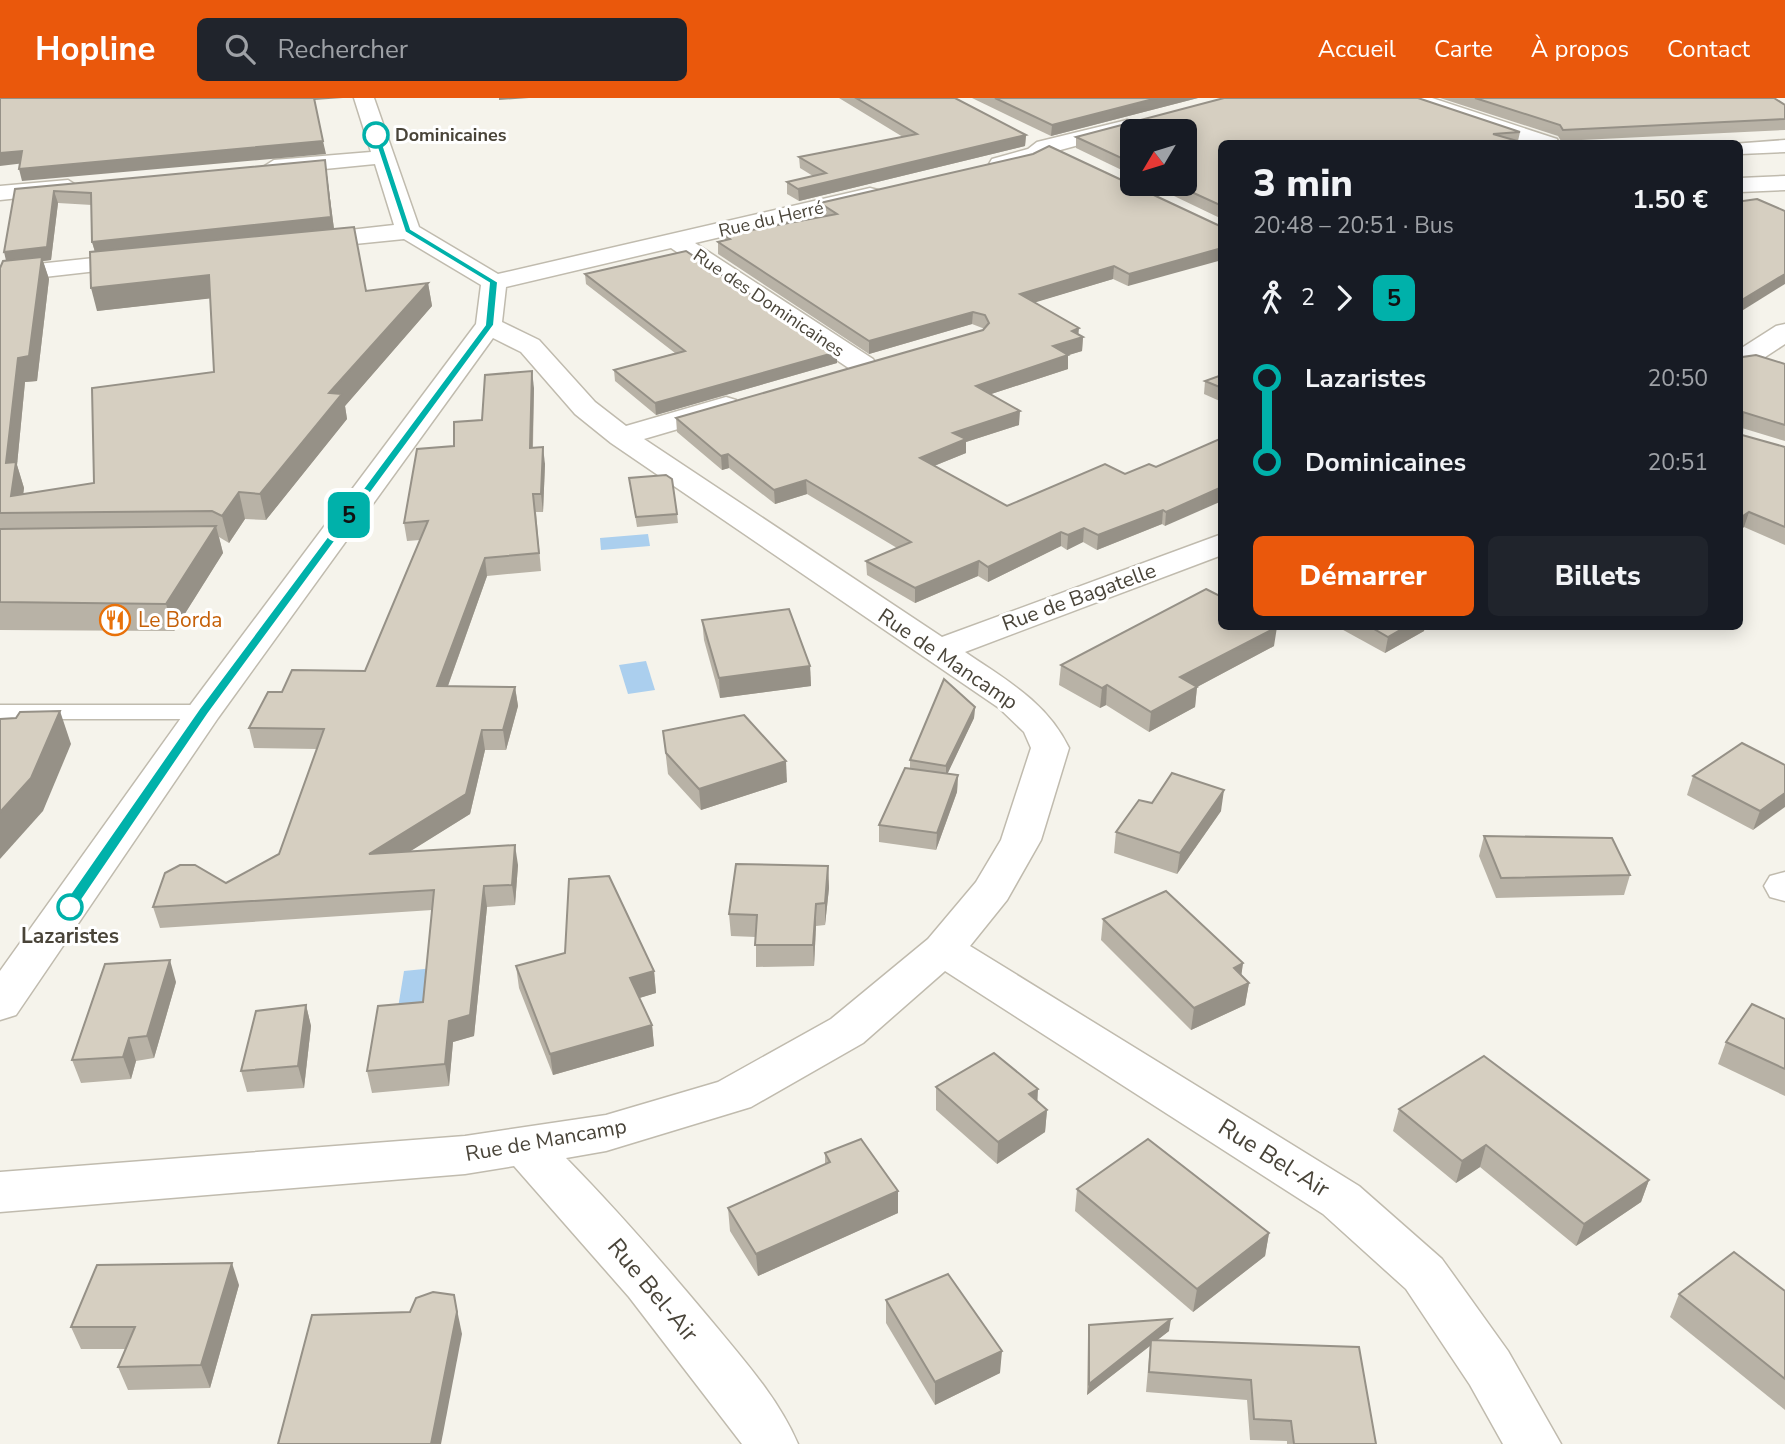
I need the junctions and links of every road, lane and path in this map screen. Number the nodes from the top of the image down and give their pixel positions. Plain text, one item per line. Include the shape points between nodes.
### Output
1 (364, 98) edge
2 (1412, 98) edge
3 (1120, 128) edge
4 (1021, 135) edge
5 (1537, 140) edge
6 (1785, 146) edge
7 (1045, 147) junction
8 (1743, 148) edge
9 (383, 157) junction
10 (1070, 159) edge
11 (258, 169) edge
12 (972, 170) edge
13 (1785, 183) edge
14 (90, 185) edge
15 (1743, 185) edge
16 (894, 190) edge
17 (0, 194) edge
18 (408, 231) junction
19 (675, 240) junction
20 (284, 244) edge
21 (160, 258) edge
22 (0, 275) edge
23 (494, 282) junction
24 (489, 325) junction
25 (1785, 332) edge
26 (1743, 359) edge
27 (862, 366) edge
28 (755, 397) edge
29 (621, 437) junction
30 (1218, 545) edge
31 (936, 651) junction
32 (0, 712) edge
33 (204, 712) junction
34 (943, 949) junction
35 (0, 1004) edge
36 (524, 1145) junction
37 (0, 1192) edge
38 (770, 1444) edge
39 (1533, 1444) edge

1 - 9 street
2 - 5 street
3 - 7 street
4 - 7 street
6 - 8 street
7 - 10 street
7 - 12 street via 1024,158
9 - 11 street
9 - 18 street
13 - 15 street
14 - 17 street
16 - 19 street, Rue du Herré
18 - 20 street
18 - 23 street
19 - 23 street, Rue du Herré
19 - 27 street, Rue des Dominicaines
21 - 22 street
23 - 24 street
24 - 29 street, Rue de Mancamp via 530,346 586,408
24 - 33 street
25 - 26 street
28 - 29 street
29 - 31 street, Rue de Mancamp
30 - 31 street, Rue de Bagatelle
31 - 34 street, Rue de Mancamp via 1012,700 1040,727 1050,748 1021,840 992,890
32 - 33 lane
33 - 35 street
34 - 36 street, Rue de Mancamp via 847,1031 734,1096 606,1133
34 - 39 street, Rue Bel-Air via 1341,1200 1424,1275 1489,1368
36 - 37 street, Rue de Mancamp via 465,1155
36 - 38 street, Rue Bel-Air via 688,1330 762,1426

